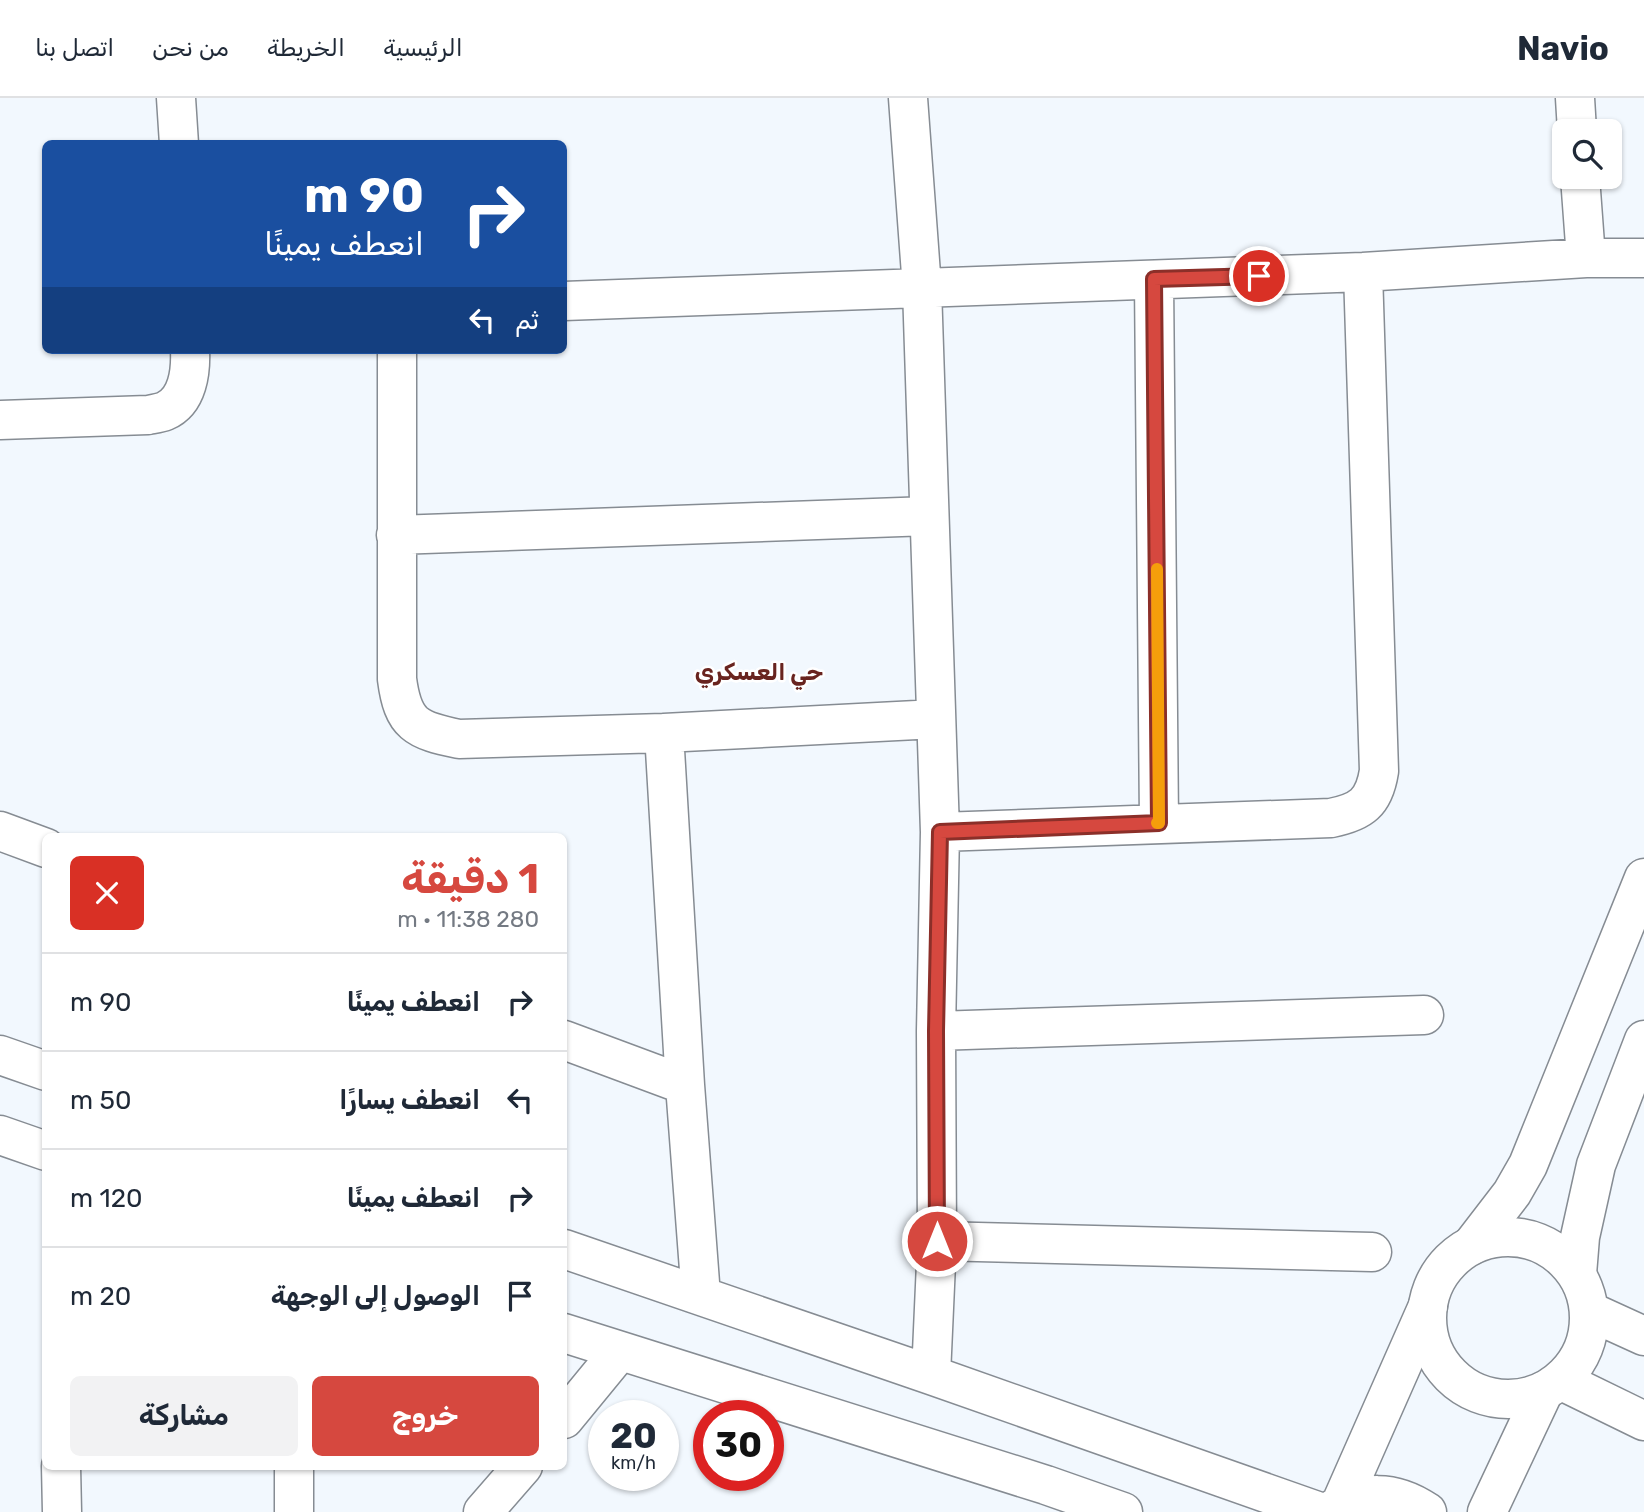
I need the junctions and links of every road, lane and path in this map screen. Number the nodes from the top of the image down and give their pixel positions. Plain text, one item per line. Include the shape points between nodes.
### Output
1 (176, 98) edge
2 (908, 98) edge
3 (1575, 98) edge
4 (1576, 119) edge
5 (179, 140) edge
6 (1581, 189) edge
7 (1586, 258) junction
8 (1644, 258) edge
9 (1363, 272) junction
10 (1154, 279) junction
11 (922, 288) junction
12 (567, 301) edge
13 (190, 354) edge
14 (397, 354) edge
15 (0, 420) edge
16 (929, 516) junction
17 (396, 535) junction
18 (936, 719) junction
19 (664, 733) junction
20 (1159, 823) junction
21 (0, 831) edge
22 (940, 832) junction
23 (42, 847) edge
24 (1644, 878) edge
25 (1423, 1015) dead end
26 (936, 1031) junction
27 (1644, 1040) edge
28 (567, 1041) edge
29 (0, 1055) edge
30 (42, 1070) edge
31 (685, 1085) junction
32 (0, 1135) edge
33 (42, 1150) edge
34 (937, 1241) junction
35 (1472, 1245) junction
36 (567, 1250) edge
37 (1372, 1252) dead end
38 (1577, 1274) junction
39 (701, 1297) junction
40 (1428, 1306) junction
41 (1589, 1311) junction
42 (567, 1334) edge
43 (1644, 1336) edge
44 (619, 1352) junction
45 (931, 1375) junction
46 (1552, 1386) junction
47 (567, 1415) edge
48 (1644, 1421) edge
49 (61, 1470) edge
50 (294, 1470) edge
51 (520, 1470) edge
52 (1043, 1499) edge
53 (1330, 1509) edge
54 (62, 1512) edge
55 (294, 1512) edge
56 (483, 1512) edge
57 (1123, 1512) edge
58 (1427, 1512) edge
59 (1488, 1512) edge

1 - 5 street
2 - 11 street
3 - 4 street
6 - 7 street
7 - 8 street
7 - 9 street
9 - 10 street
9 - 20 street via 1376,789 1366,804 1351,814 1331,818
10 - 11 street
10 - 20 street
11 - 12 street
11 - 16 street
13 - 15 street via 191,371 184,389 166,411
14 - 17 street
16 - 17 street
16 - 18 street
17 - 19 street via 397,679 400,700 412,723 429,733 459,739
18 - 19 street
18 - 22 street
19 - 31 street
20 - 22 street
21 - 23 street
22 - 26 street
24 - 35 street via 1528,1165
25 - 26 street
26 - 34 street
27 - 38 street via 1596,1165
28 - 31 street
29 - 30 street
31 - 39 street
32 - 33 street
34 - 37 street
34 - 45 street
35 - 38 street via 1501,1238 1530,1240 1548,1247
35 - 40 street via 1443,1270
36 - 39 street
38 - 41 street
39 - 45 street
40 - 46 street via 1431,1345 1452,1378 1468,1389 1496,1398 1525,1398
40 - 53 street
41 - 43 street
41 - 46 street via 1583,1349
42 - 44 street
44 - 47 street
44 - 52 street
45 - 53 street
46 - 48 street
46 - 59 street
49 - 54 street
50 - 55 street
51 - 56 street
52 - 57 street
53 - 58 street via 1359,1496 1378,1494 1397,1496

